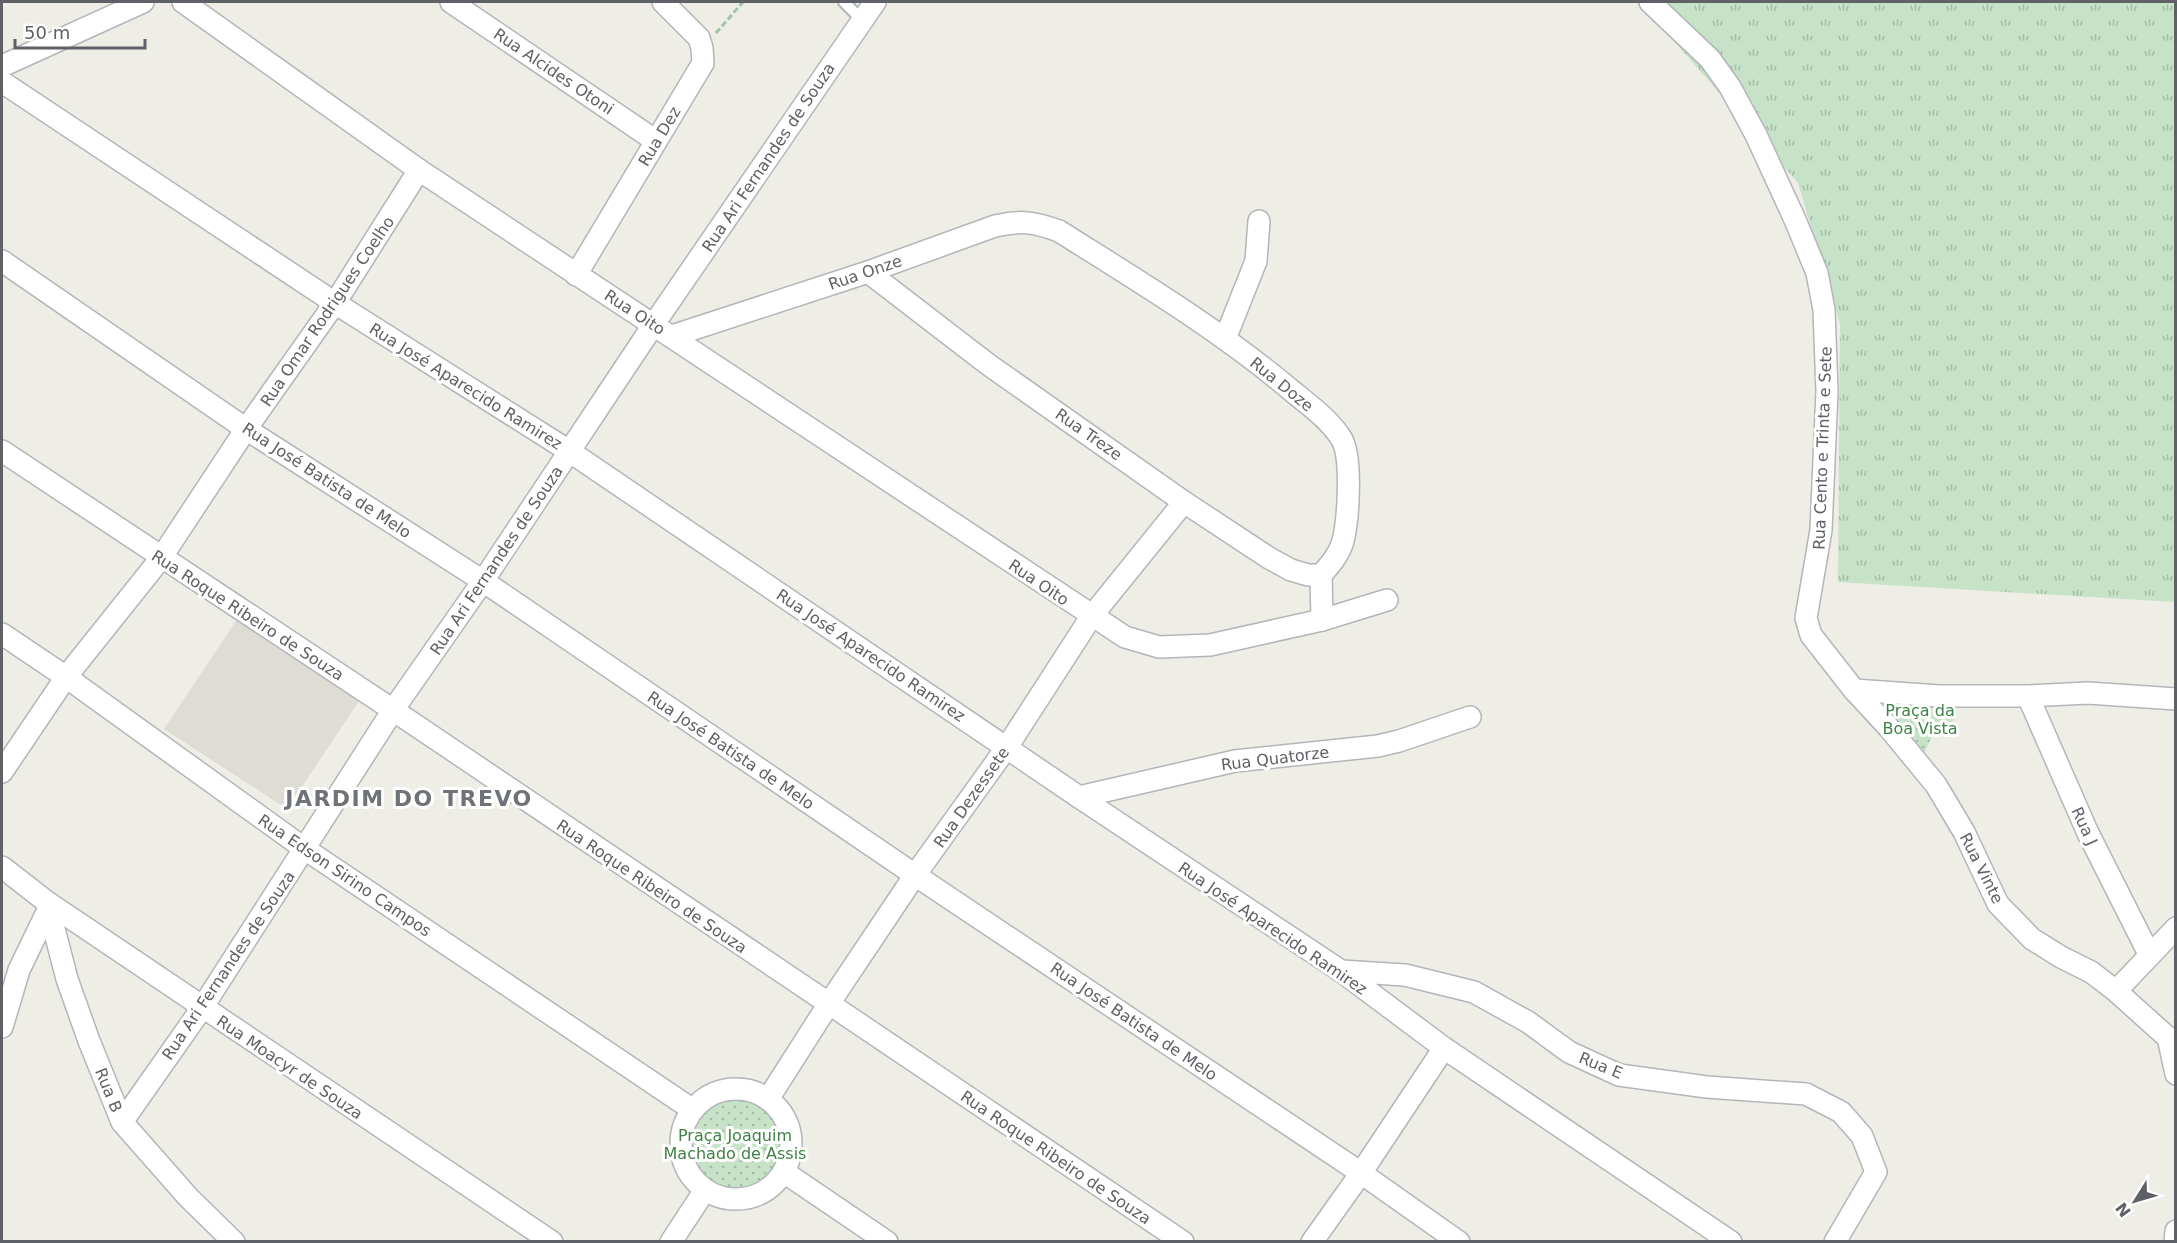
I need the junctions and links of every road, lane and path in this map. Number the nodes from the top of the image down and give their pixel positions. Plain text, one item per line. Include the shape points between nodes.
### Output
1 (143, 2) edge
2 (183, 2) edge
3 (451, 2) edge
4 (663, 2) edge
5 (743, 2) edge
6 (844, 2) edge
7 (875, 2) edge
8 (1650, 2) edge
9 (862, 20) junction
10 (702, 48) junction
11 (2, 66) edge
12 (2, 82) edge
13 (656, 141) junction
14 (420, 170) junction
15 (1258, 221) dead end
16 (1059, 231) joint
17 (2, 261) edge
18 (868, 272) junction
19 (576, 275) junction
20 (335, 303) junction
21 (663, 330) junction
22 (1225, 339) junction
23 (246, 429) junction
24 (2, 451) edge
25 (569, 451) junction
26 (1184, 502) junction
27 (160, 558) junction
28 (1321, 575) junction
29 (483, 581) junction
30 (1387, 600) dead end
31 (1091, 617) junction
32 (1322, 620) junction
33 (2, 634) edge
34 (1825, 653) joint
35 (66, 677) junction
36 (1854, 690) junction
37 (2028, 696) junction
38 (2175, 699) edge
39 (393, 710) junction
40 (1470, 717) dead end
41 (1007, 747) junction
42 (2, 772) edge
43 (1079, 797) junction
44 (305, 849) junction
45 (2, 867) edge
46 (915, 875) junction
47 (47, 906) junction
48 (2175, 928) edge
49 (2149, 954) junction
50 (1341, 971) junction
51 (2116, 990) junction
52 (828, 1005) junction
53 (202, 1008) junction
54 (2, 1027) edge
55 (2172, 1041) edge
56 (1443, 1048) junction
57 (2175, 1074) edge
58 (768, 1099) junction
59 (693, 1110) junction
60 (122, 1122) junction
61 (784, 1172) junction
62 (1361, 1173) junction
63 (705, 1190) junction
64 (2175, 1230) edge
65 (234, 1242) edge
66 (552, 1242) edge
67 (671, 1242) edge
68 (887, 1242) edge
69 (1183, 1242) edge
70 (1312, 1242) edge
71 (1459, 1242) edge
72 (1731, 1242) edge
73 (1834, 1242) edge
74 (2175, 1242) edge

1 - 11 street
2 - 14 street, Rua Oito
3 - 13 street, Rua Alcides Otoni
4 - 10 street via 699,38
5 - 10 path
6 - 9 lane
7 - 9 street, Rua Ari Fernandes de Souza
8 - 34 street, Rua Cento e Trinta e Sete via 1710,59 1730,87 1756,135 1817,273 1824,310 1827,391 1821,530 1806,618 1811,635
9 - 21 street, Rua Ari Fernandes de Souza
10 - 13 street, Rua Dez via 703,63
12 - 20 street, Rua José Aparecido Ramirez
13 - 19 street, Rua Dez
14 - 19 street, Rua Oito
14 - 20 street, Rua Omar Rodrigues Coelho
15 - 22 street via 1256,261
16 - 18 street, Rua Onze via 1033,222 995,225
16 - 22 street, Rua Doze
17 - 23 street, Rua José Batista de Melo
18 - 21 street, Rua Onze
18 - 26 street, Rua Treze via 989,365
19 - 21 street, Rua Oito
20 - 23 street, Rua Omar Rodrigues Coelho
20 - 25 street, Rua José Aparecido Ramirez
21 - 25 street, Rua Ari Fernandes de Souza
21 - 31 street, Rua Oito
22 - 28 street, Rua Doze via 1326,419 1342,439 1349,459 1343,541 1334,561
23 - 27 street, Rua Omar Rodrigues Coelho
23 - 29 street, Rua José Batista de Melo
24 - 27 street, Rua Roque Ribeiro de Souza
25 - 29 street, Rua Ari Fernandes de Souza
25 - 41 street, Rua José Aparecido Ramirez
26 - 28 street, Rua Treze via 1291,570
26 - 31 street, Rua Dezessete
27 - 35 street, Rua Omar Rodrigues Coelho
27 - 39 street, Rua Roque Ribeiro de Souza
28 - 32 street
29 - 39 street, Rua Ari Fernandes de Souza
29 - 46 street, Rua José Batista de Melo
30 - 32 street
31 - 32 street via 1125,637 1159,647 1210,645
31 - 41 street, Rua Dezessete
33 - 35 street, Rua Edson Sirino Campos
34 - 36 street, Rua Vinte
35 - 42 street, Rua Omar Rodrigues Coelho
35 - 44 street, Rua Edson Sirino Campos
36 - 37 street via 1939,696
36 - 51 street, Rua Vinte via 1936,785 1964,832 1998,904 2032,939
37 - 38 street via 2088,693
37 - 49 street, Rua J via 2078,813
39 - 44 street, Rua Ari Fernandes de Souza
39 - 52 street, Rua Roque Ribeiro de Souza
40 - 43 street, Rua Quatorze via 1378,746 1234,761
41 - 43 street, Rua José Aparecido Ramirez
41 - 46 street, Rua Dezessete
43 - 50 street, Rua José Aparecido Ramirez
44 - 53 street, Rua Ari Fernandes de Souza
44 - 59 street, Rua Edson Sirino Campos
45 - 47 street, Rua Moacyr de Souza
46 - 52 street, Rua Dezessete
46 - 62 street, Rua José Batista de Melo
47 - 53 street, Rua Moacyr de Souza
47 - 54 street via 19,970
47 - 60 street, Rua B via 71,990
48 - 49 street
49 - 51 street
50 - 56 street, Rua José Aparecido Ramirez
50 - 73 street, Rua E via 1405,975 1473,992 1528,1022 1569,1052 1619,1075 1707,1087 1806,1094 1841,1112 1862,1136 1876,1172
51 - 55 street, Rua Vinte
52 - 58 street, Rua Dezessete
52 - 69 street, Rua Roque Ribeiro de Souza
53 - 60 street, Rua Ari Fernandes de Souza
53 - 66 street, Rua Moacyr de Souza
55 - 57 street
56 - 62 street
56 - 72 street, Rua José Aparecido Ramirez
58 - 59 street via 736,1089 720,1091
58 - 61 street via 780,1111 791,1141
59 - 63 street via 684,1125 681,1143 692,1177
60 - 65 street, Rua B
61 - 63 street via 773,1186 740,1199
61 - 68 street
62 - 70 street
62 - 71 street, Rua José Batista de Melo
63 - 67 street
64 - 74 street

